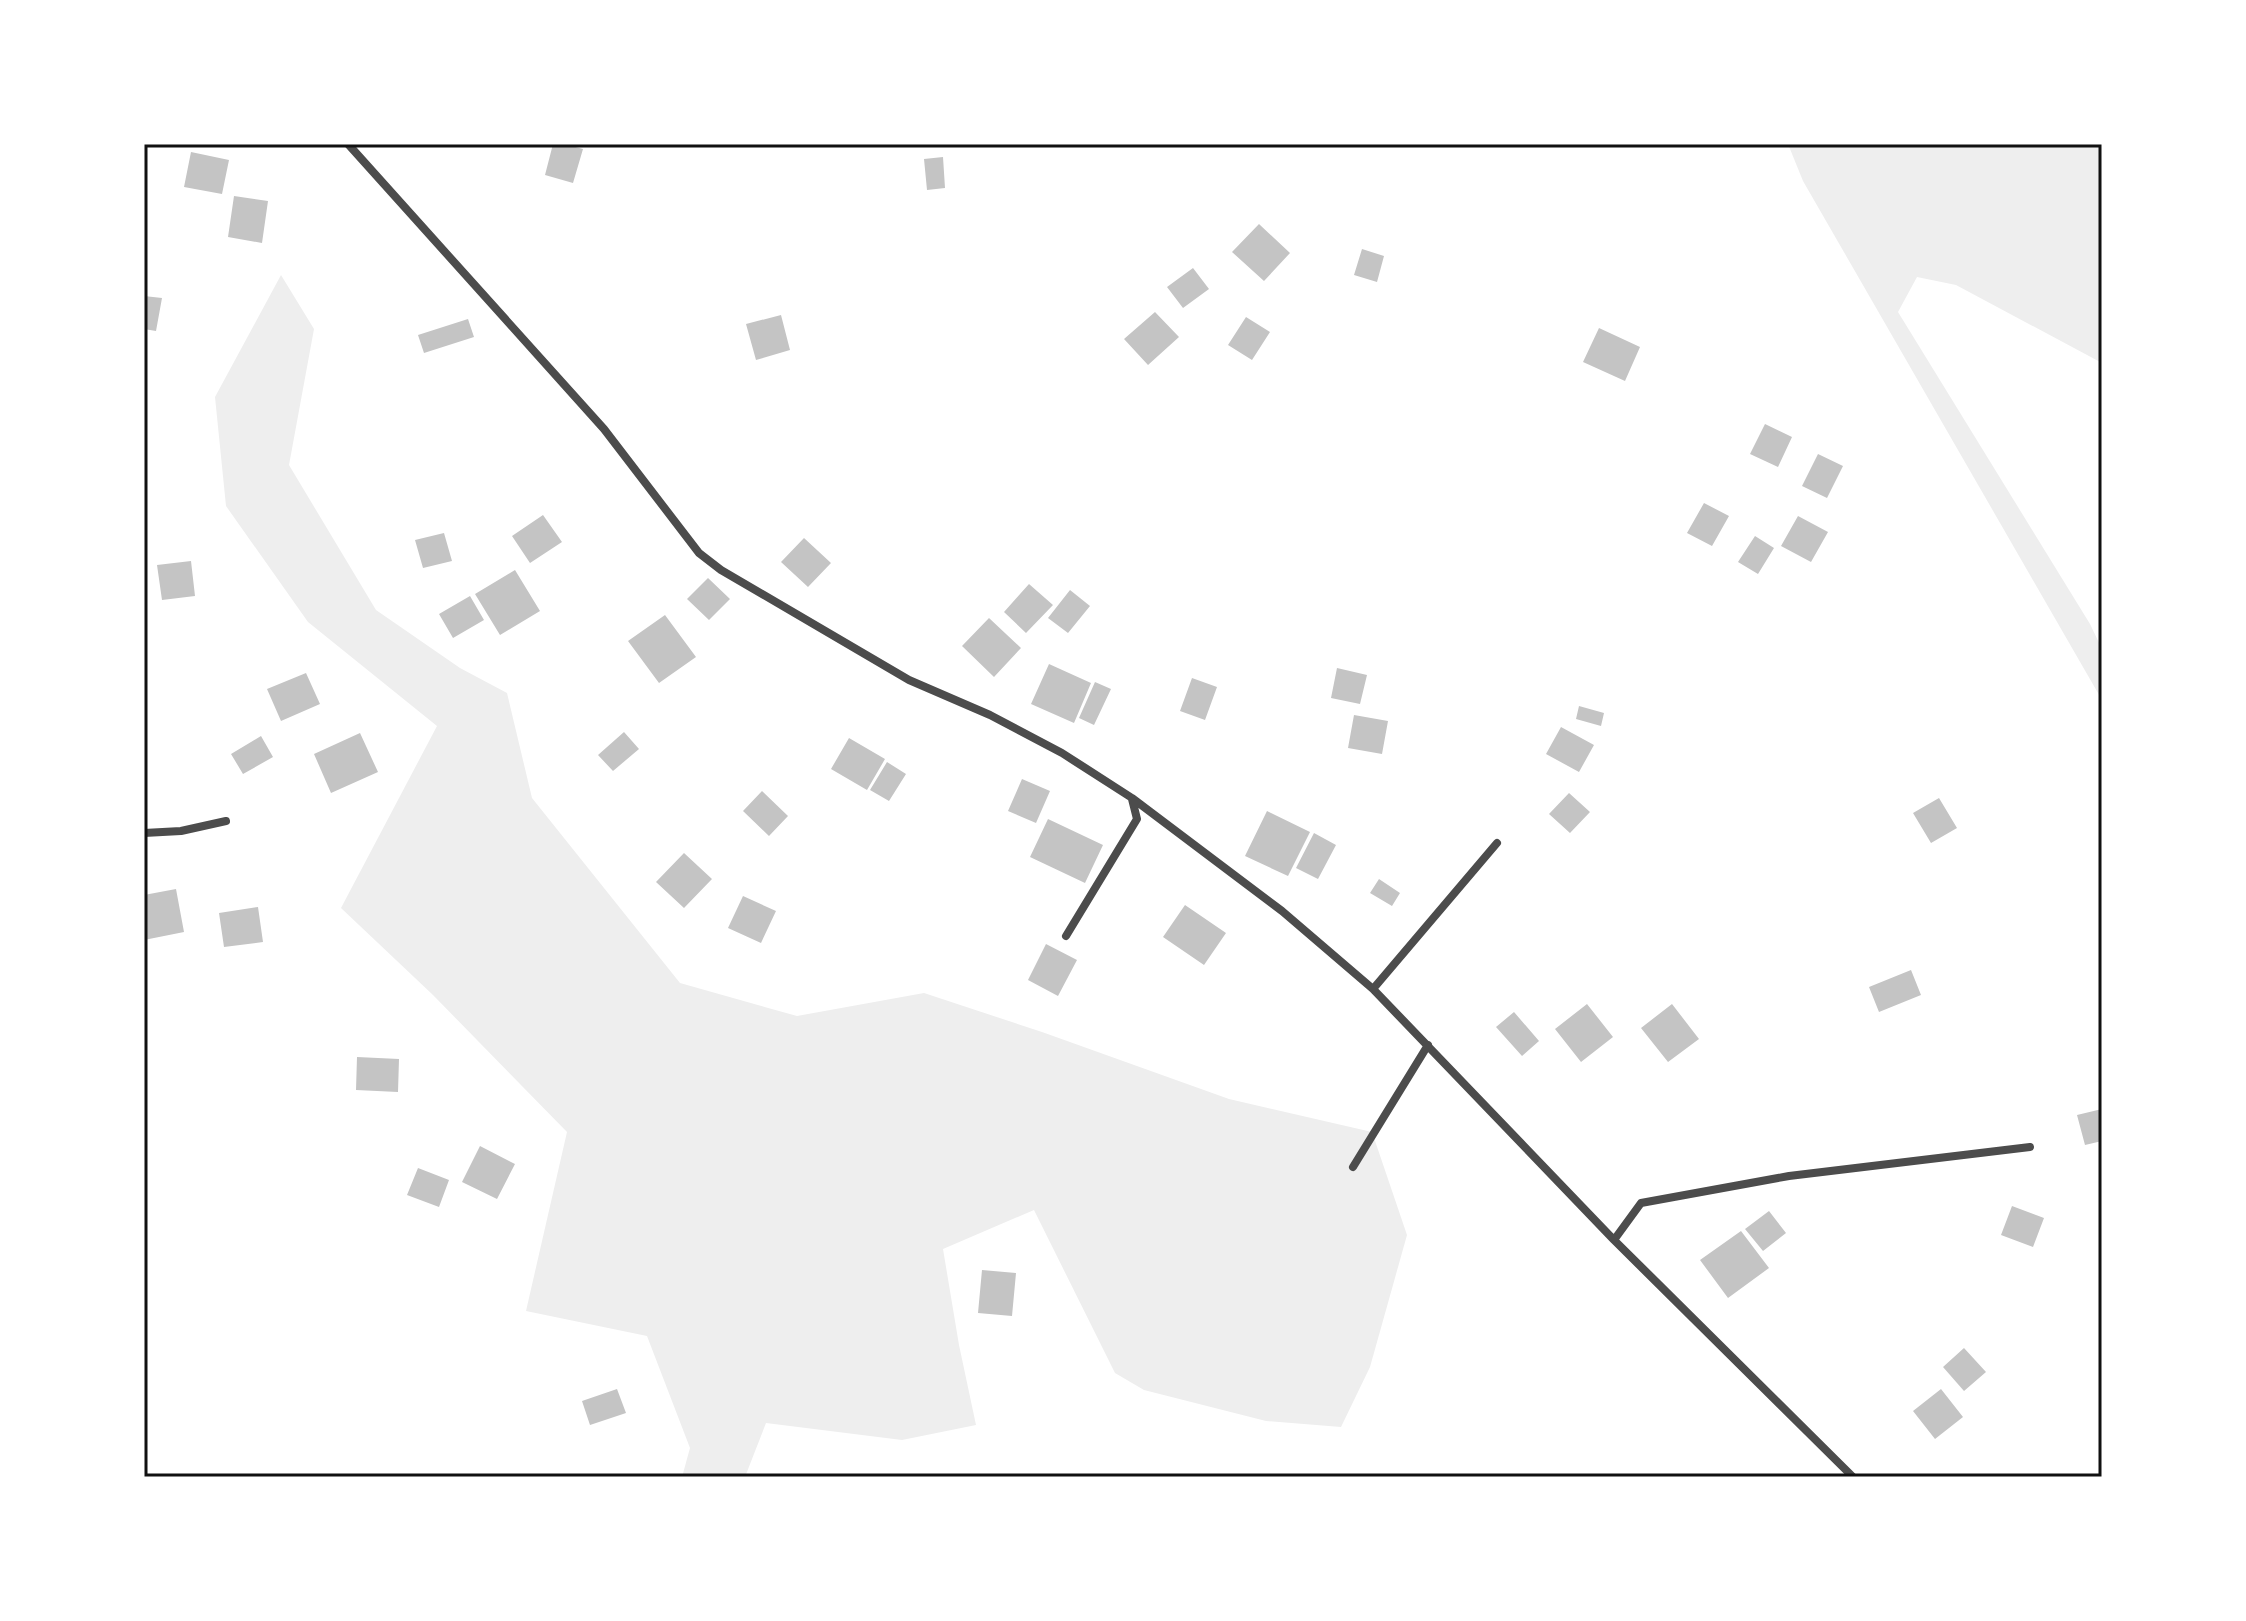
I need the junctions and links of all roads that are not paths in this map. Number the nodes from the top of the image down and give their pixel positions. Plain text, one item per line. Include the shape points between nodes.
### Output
1 (348, 144) edge
2 (1132, 798) junction
3 (226, 821) dead end
4 (144, 833) edge
5 (1497, 843) dead end
6 (1066, 936) dead end
7 (1373, 989) junction
8 (1428, 1045) junction
9 (2030, 1147) dead end
10 (1353, 1167) dead end
11 (1614, 1240) junction
12 (1853, 1477) edge

1 - 2 street via 604,429 699,553 909,680 1062,753
2 - 6 street via 1137,819
2 - 7 street via 1282,911
3 - 4 street
5 - 7 street
7 - 8 street
8 - 10 street
8 - 11 street
9 - 11 street via 1789,1176 1641,1203
11 - 12 street

